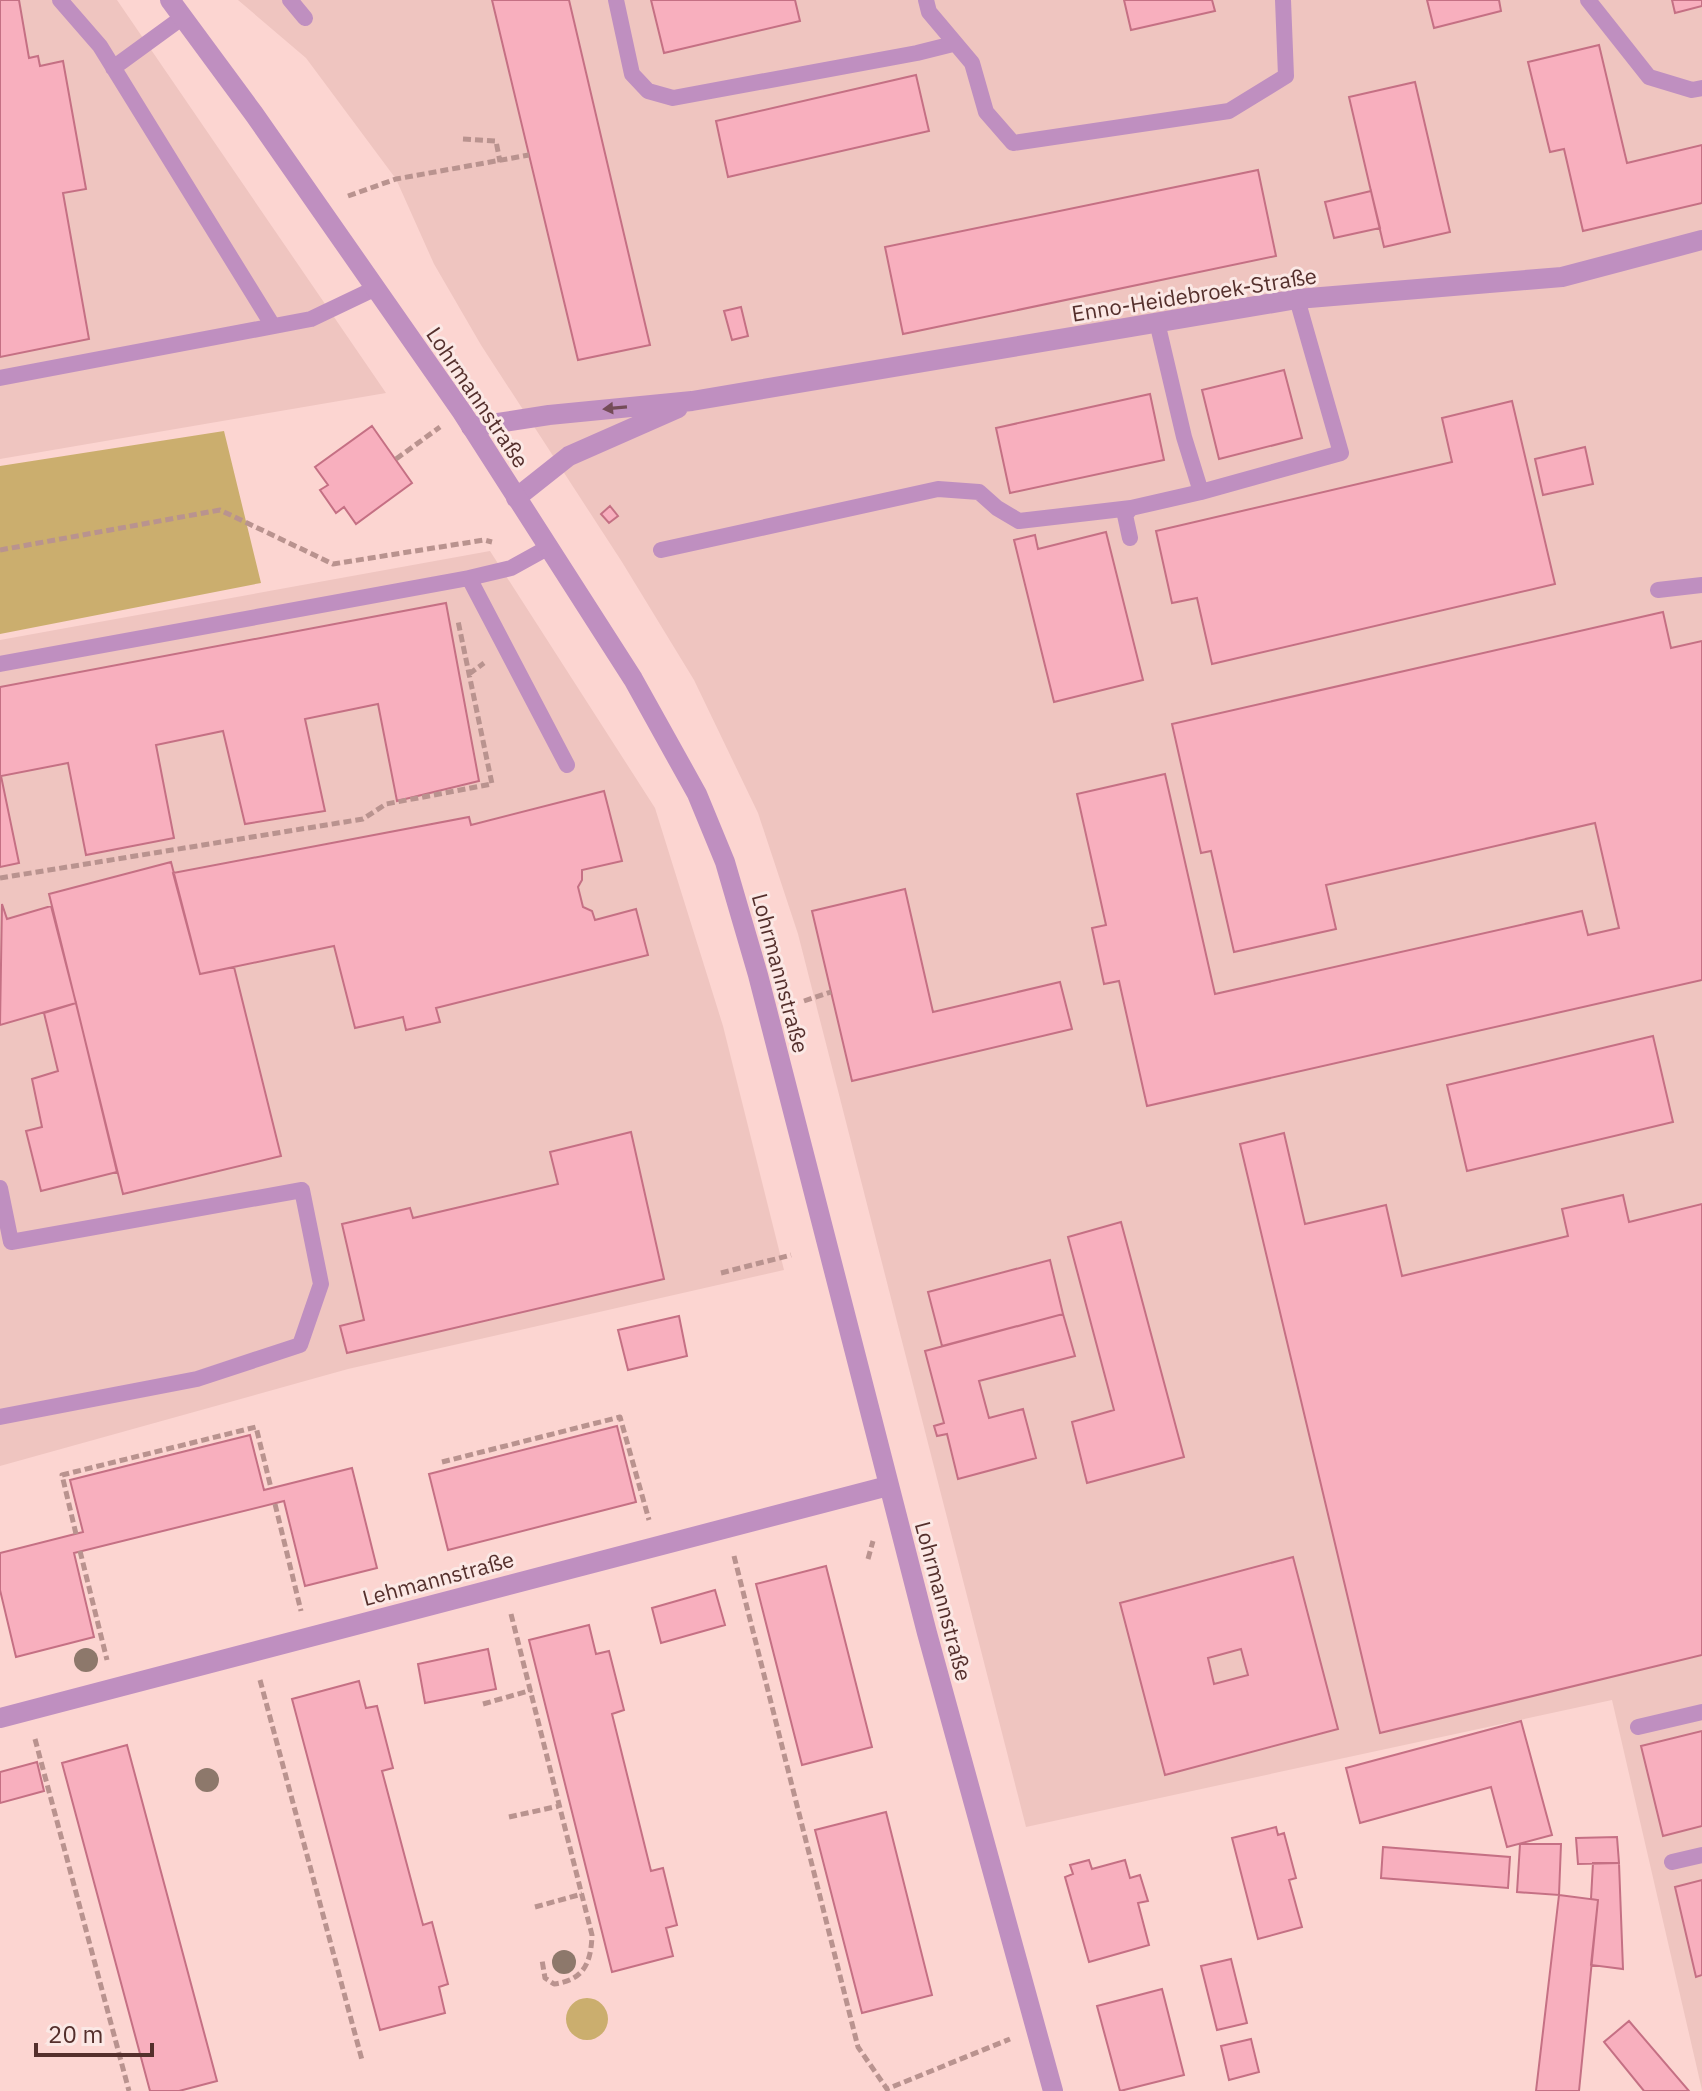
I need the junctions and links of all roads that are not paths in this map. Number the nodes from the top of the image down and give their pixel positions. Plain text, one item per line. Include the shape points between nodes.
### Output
1 (60, 0) edge
2 (170, 0) edge
3 (290, 0) edge
4 (616, 0) edge
5 (926, 0) edge
6 (1283, 0) edge
7 (1588, 0) edge
8 (183, 17) junction
9 (305, 18) dead end
10 (953, 44) junction
11 (113, 68) junction
12 (1702, 88) edge
13 (1702, 240) edge
14 (376, 288) junction
15 (1297, 299) junction
16 (1157, 322) junction
17 (273, 326) junction
18 (0, 378) edge
19 (692, 401) junction
20 (466, 419) junction
21 (1201, 492) junction
22 (516, 498) junction
23 (1131, 508) junction
24 (1130, 538) dead end
25 (549, 547) junction
26 (661, 550) dead end
27 (469, 578) junction
28 (1702, 585) edge
29 (1658, 590) dead end
30 (0, 664) edge
31 (567, 765) dead end
32 (0, 1188) edge
33 (0, 1417) edge
34 (888, 1486) junction
35 (1702, 1712) edge
36 (0, 1718) edge
37 (1638, 1727) dead end
38 (1702, 1855) edge
39 (1672, 1862) dead end
40 (1053, 2091) edge

1 - 11 lane
2 - 8 street, Lohrmannstraße
3 - 9 lane
4 - 10 lane via 632,74 648,91 673,98
5 - 10 lane
6 - 10 lane via 1286,76 1229,111 1013,143 986,112 972,63
7 - 12 lane via 1649,77
8 - 11 lane
8 - 14 street, Lohrmannstraße
11 - 17 lane
13 - 15 street, Enno-Heidebroek-Straße via 1562,277
14 - 17 lane via 311,319
14 - 20 street, Lohrmannstraße
15 - 16 street, Enno-Heidebroek-Straße
15 - 21 lane via 1341,453
16 - 19 street, Enno-Heidebroek-Straße
16 - 21 lane
17 - 18 lane
19 -> 20 street, Enno-Heidebroek-Straße
19 - 22 street, Enno-Heidebroek-Straße via 569,456
20 - 22 street, Lohrmannstraße
21 - 23 lane
22 - 25 street, Lohrmannstraße
23 - 24 lane via 1125,515
23 - 26 lane via 1019,521 979,492 938,489
25 - 27 lane via 511,568
25 - 34 street, Lohrmannstraße via 640,691 697,794 725,862
27 - 30 lane
27 - 31 lane
28 - 29 lane
32 - 33 lane via 11,1242 302,1190 321,1284 300,1345 197,1379
34 - 36 street, Lehmannstraße
34 - 40 street, Lohrmannstraße
35 - 37 lane
38 - 39 lane

